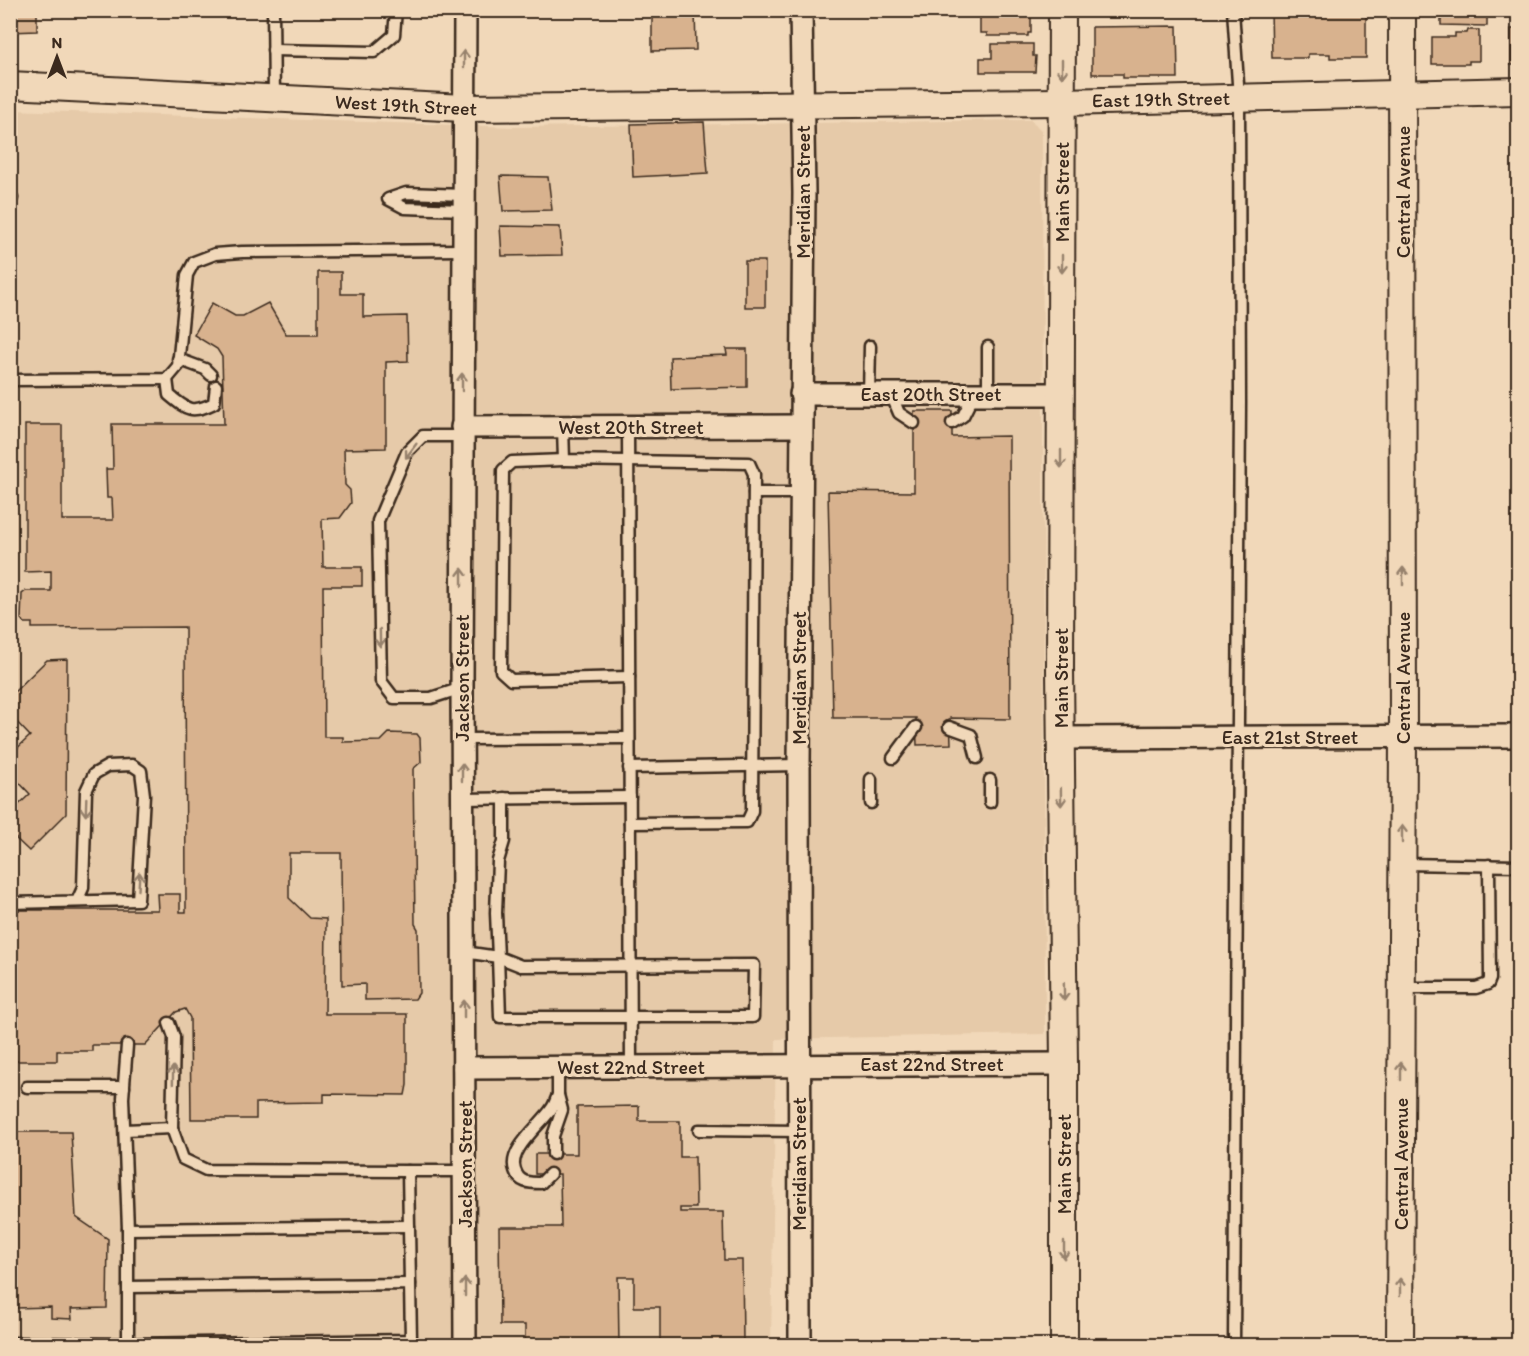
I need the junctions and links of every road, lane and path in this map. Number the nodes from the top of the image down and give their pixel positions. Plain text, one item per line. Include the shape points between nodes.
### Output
1 (273, 10) edge
2 (396, 10) edge
3 (465, 10) edge
4 (801, 10) edge
5 (1062, 10) edge
6 (1233, 10) edge
7 (1402, 10) edge
8 (273, 50) junction
9 (10, 85) edge
10 (1518, 91) edge
11 (1402, 94) junction
12 (274, 98) junction
13 (1239, 98) junction
14 (1062, 102) junction
15 (803, 106) junction
16 (464, 108) junction
17 (464, 202) junction
18 (463, 250) junction
19 (870, 346) dead end
20 (988, 346) dead end
21 (178, 358) junction
22 (211, 375) dead end
23 (166, 379) junction
24 (10, 380) edge
25 (216, 386) dead end
26 (801, 394) junction
27 (869, 394) junction
28 (891, 394) junction
29 (981, 394) junction
30 (1061, 394) junction
31 (914, 423) dead end
32 (952, 423) dead end
33 (801, 426) junction
34 (563, 427) junction
35 (628, 427) junction
36 (462, 432) junction
37 (564, 460) junction
38 (628, 461) junction
39 (754, 493) junction
40 (800, 493) junction
41 (629, 677) junction
42 (462, 688) junction
43 (916, 727) dead end
44 (949, 727) dead end
45 (1518, 736) edge
46 (1239, 737) junction
47 (1403, 737) junction
48 (629, 738) junction
49 (1061, 738) junction
50 (462, 739) junction
51 (893, 758) dead end
52 (977, 758) dead end
53 (799, 765) junction
54 (753, 766) junction
55 (629, 768) junction
56 (871, 779) dead end
57 (990, 780) dead end
58 (630, 797) junction
59 (504, 798) junction
60 (462, 799) junction
61 (990, 802) dead end
62 (871, 803) dead end
63 (630, 823) junction
64 (1402, 864) junction
65 (1490, 865) junction
66 (1518, 866) edge
67 (77, 901) junction
68 (10, 903) edge
69 (464, 952) junction
70 (498, 957) junction
71 (630, 965) junction
72 (1401, 988) junction
73 (631, 1018) junction
74 (169, 1023) dead end
75 (127, 1046) dead end
76 (1064, 1064) junction
77 (799, 1065) junction
78 (631, 1067) junction
79 (464, 1068) junction
80 (558, 1068) junction
81 (27, 1087) dead end
82 (124, 1087) junction
83 (558, 1095) junction
84 (172, 1128) junction
85 (125, 1130) junction
86 (699, 1130) dead end
87 (799, 1131) junction
88 (553, 1154) dead end
89 (408, 1171) junction
90 (465, 1171) junction
91 (550, 1174) dead end
92 (409, 1226) junction
93 (128, 1229) junction
94 (410, 1284) junction
95 (128, 1287) junction
96 (10, 1343) edge
97 (128, 1345) edge
98 (465, 1346) edge
99 (800, 1346) edge
100 (1064, 1346) edge
101 (1234, 1346) edge
102 (1400, 1346) edge

1 - 8 lane
2 - 8 lane via 394,35 374,52
16 -> 3 street, Jackson Street
4 - 15 street, Meridian Street
5 -> 14 street, Main Street
6 - 13 lane
7 - 11 street, Central Avenue
8 - 12 lane
9 - 12 street, West 19th Street
10 - 11 street, East 19th Street
11 - 13 street, East 19th Street
47 -> 11 street, Central Avenue
12 - 16 street, West 19th Street
13 - 14 street, East 19th Street
13 - 46 lane
14 - 15 street, East 19th Street
14 -> 30 street, Main Street
15 - 16 street, West 19th Street
15 - 26 street, Meridian Street
16 - 17 street, Jackson Street
17 - 17 lane via 406,193 388,199 405,208
17 - 18 street, Jackson Street
18 - 21 lane via 215,254 194,262 187,275
36 -> 18 street, Jackson Street
19 - 27 lane
20 - 29 lane
21 - 22 lane
21 - 23 lane via 178,366
23 - 24 lane
23 - 25 lane via 169,395 184,407 200,410 214,403
26 - 27 street, East 20th Street
26 - 33 street, Meridian Street
27 - 28 street, East 20th Street
28 - 29 street, East 20th Street
28 - 31 lane via 899,413
29 - 30 street, East 20th Street
29 - 32 lane
30 -> 49 street, Main Street
33 - 35 street, West 20th Street
33 - 40 street, Meridian Street
34 - 35 street, West 20th Street
34 - 36 street, West 20th Street
34 - 37 lane
35 - 38 lane
42 -> 36 street, Jackson Street
36 -> 42 lane via 423,436 407,452 378,521 381,681 394,698 431,698
37 - 38 lane
37 - 41 lane via 512,462 503,470 501,671 511,680
38 - 39 lane via 749,463 754,474
38 - 41 lane
39 - 40 lane
39 - 54 lane
40 - 53 street, Meridian Street
41 - 48 lane
42 - 50 street, Jackson Street
43 - 51 lane
44 - 52 lane via 971,735
45 - 47 street, East 21st Street
46 - 47 street, East 21st Street
46 - 49 street, East 21st Street
46 - 101 lane
64 -> 47 street, Central Avenue
48 - 50 lane
48 - 55 lane
49 -> 76 street, Main Street
60 -> 50 street, Jackson Street
53 - 54 lane
53 - 77 street, Meridian Street
54 - 55 lane
54 - 63 lane via 752,811 747,822
55 - 58 lane
56 - 62 lane
57 - 61 lane
58 - 59 lane
58 - 63 lane
59 - 60 lane
59 - 70 lane via 496,913
60 - 69 street, Jackson Street
63 - 71 lane
64 - 65 lane
64 - 72 street, Central Avenue
65 - 66 lane
65 - 72 lane via 1488,984 1476,988
67 -> 67 lane via 138,900 144,795 141,771 132,765 108,766 94,774 86,791 83,888
67 - 68 lane
69 - 70 lane
79 -> 69 street, Jackson Street
70 - 71 lane via 521,966
70 - 73 lane via 500,1017
71 - 73 lane
71 - 73 lane via 754,965 753,1017
102 -> 72 street, Central Avenue
73 - 78 lane
84 -> 74 lane via 174,1037
75 - 82 lane
76 - 77 street, East 22nd Street
76 -> 100 street, Main Street
77 - 78 street, West 22nd Street
77 - 87 street, Meridian Street
78 - 80 street, West 22nd Street
79 - 80 street, West 22nd Street
79 - 90 street, Jackson Street
80 - 83 lane
81 - 82 lane
82 - 85 lane
83 - 88 lane via 562,1110 553,1136
83 - 91 lane via 515,1155 513,1166 518,1178 527,1183 541,1183
84 - 85 lane
84 - 89 lane via 183,1159 206,1170
85 - 93 lane
86 - 87 lane
87 - 99 street, Meridian Street
89 - 90 lane
89 - 92 lane
98 -> 90 street, Jackson Street
92 - 93 lane
92 - 94 lane
93 - 95 lane
94 - 95 lane
94 - 97 lane via 411,1340
95 - 97 lane
96 - 97 lane

